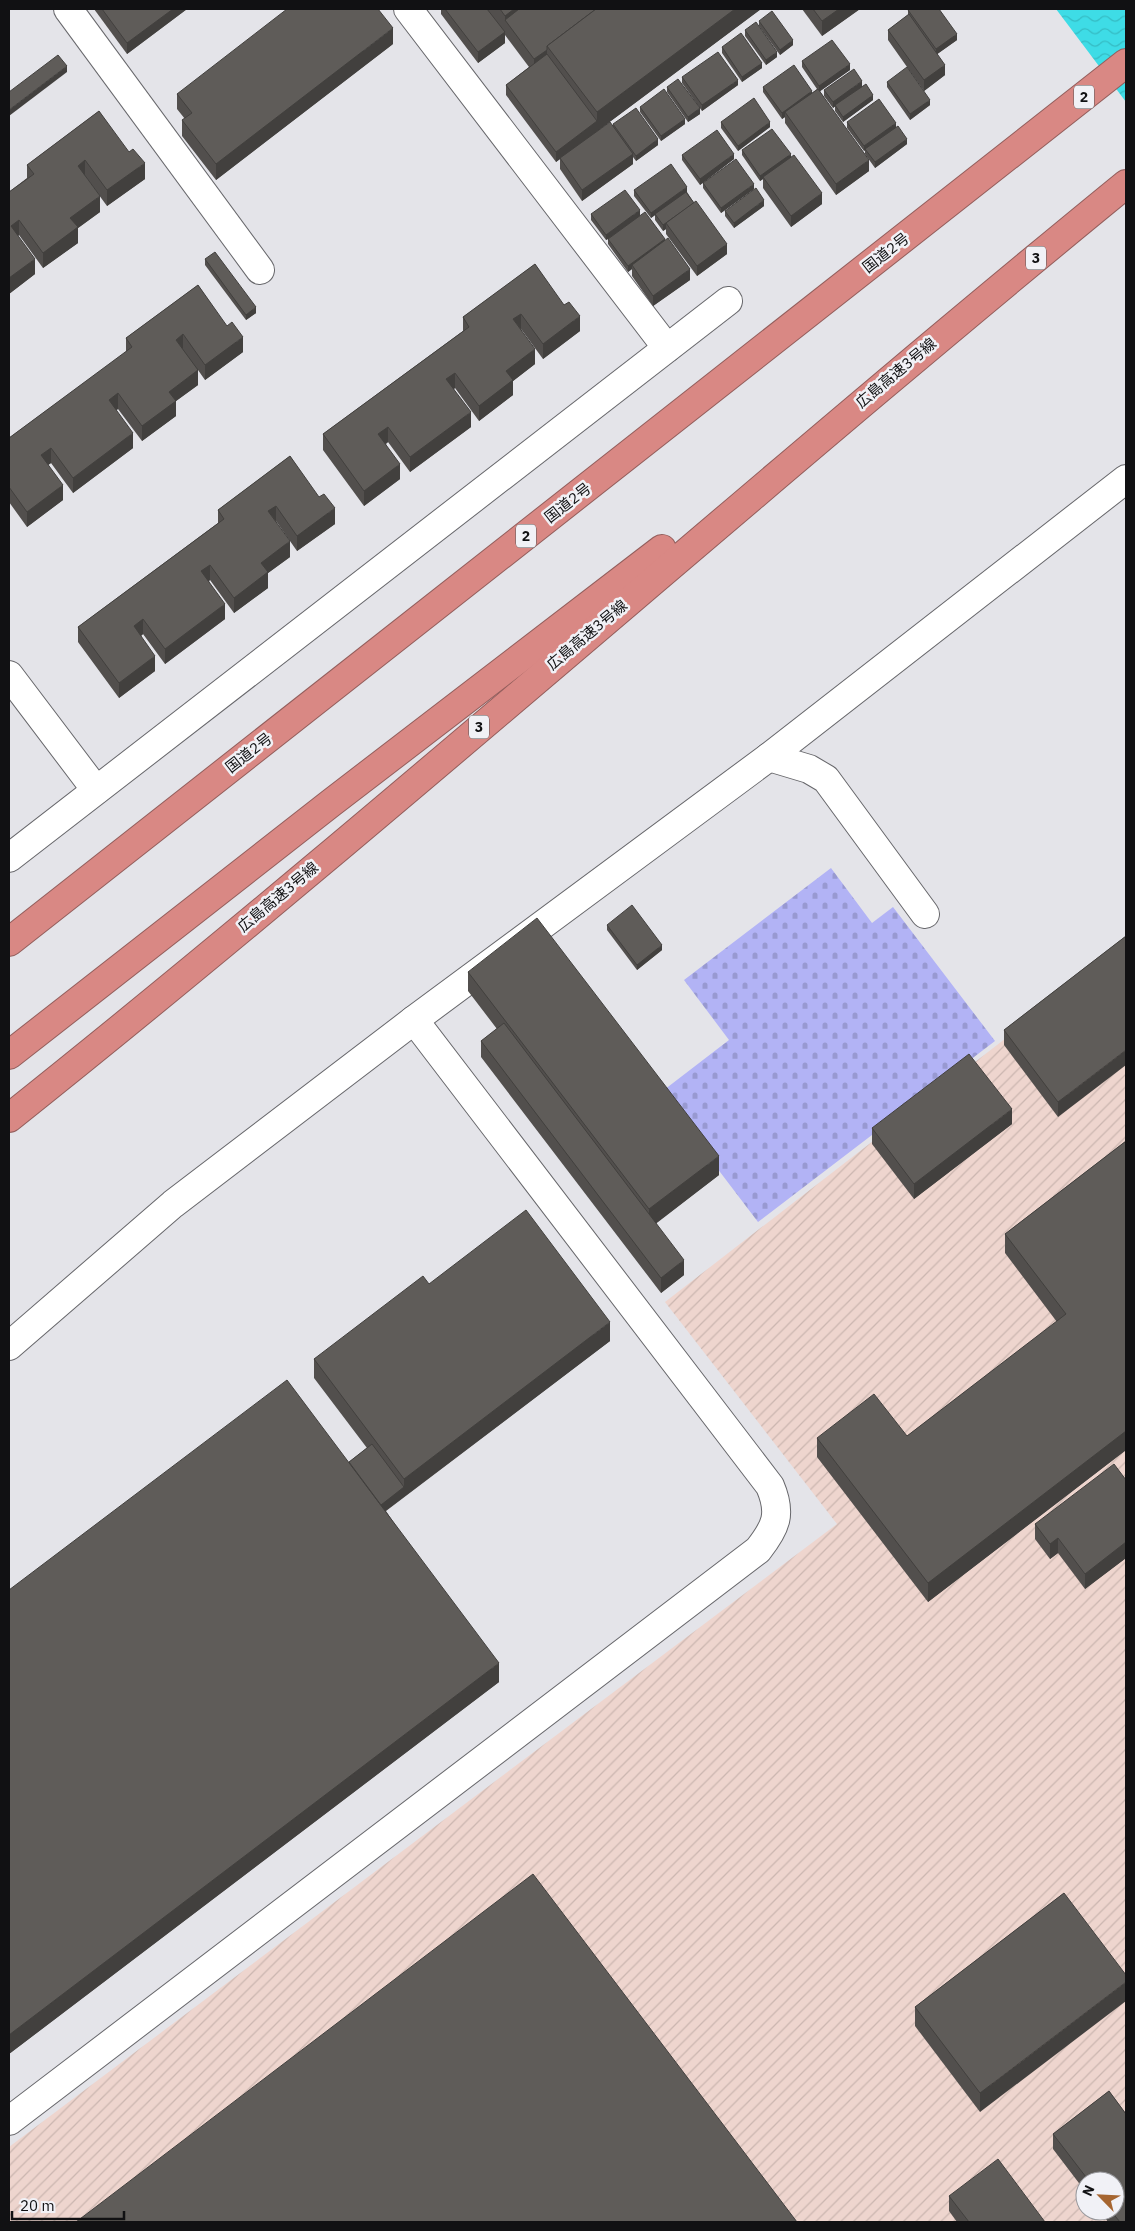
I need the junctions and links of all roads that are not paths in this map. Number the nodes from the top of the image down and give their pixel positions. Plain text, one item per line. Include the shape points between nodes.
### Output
1 (68, 9) edge
2 (408, 9) edge
3 (1126, 63) edge
4 (1126, 184) edge
5 (260, 270) dead end
6 (728, 301) dead end
7 (945, 332) junction
8 (666, 348) junction
9 (1126, 479) edge
10 (9, 675) edge
11 (18, 705) edge
12 (769, 757) junction
13 (96, 790) junction
14 (9, 858) edge
15 (925, 914) dead end
16 (9, 942) edge
17 (414, 1020) junction
18 (9, 1055) edge
19 (9, 1118) edge
20 (9, 1346) edge
21 (9, 2121) edge

1 - 5 street
2 - 8 street
3 - 16 highway, 国道2号 / 2
4 - 7 highway, 3
6 - 8 street
7 - 18 highway, 広島高速3号線 / 3
7 - 19 highway, 広島高速3号線 / 3 via 174,986
8 - 13 street
9 - 12 street
10 - 11 street
11 - 13 street
12 - 15 street via 809,769 826,779
12 - 17 street
13 - 14 street
17 - 20 street via 173,1204
17 - 21 street via 770,1486 776,1501 776,1519 770,1535 758,1550

